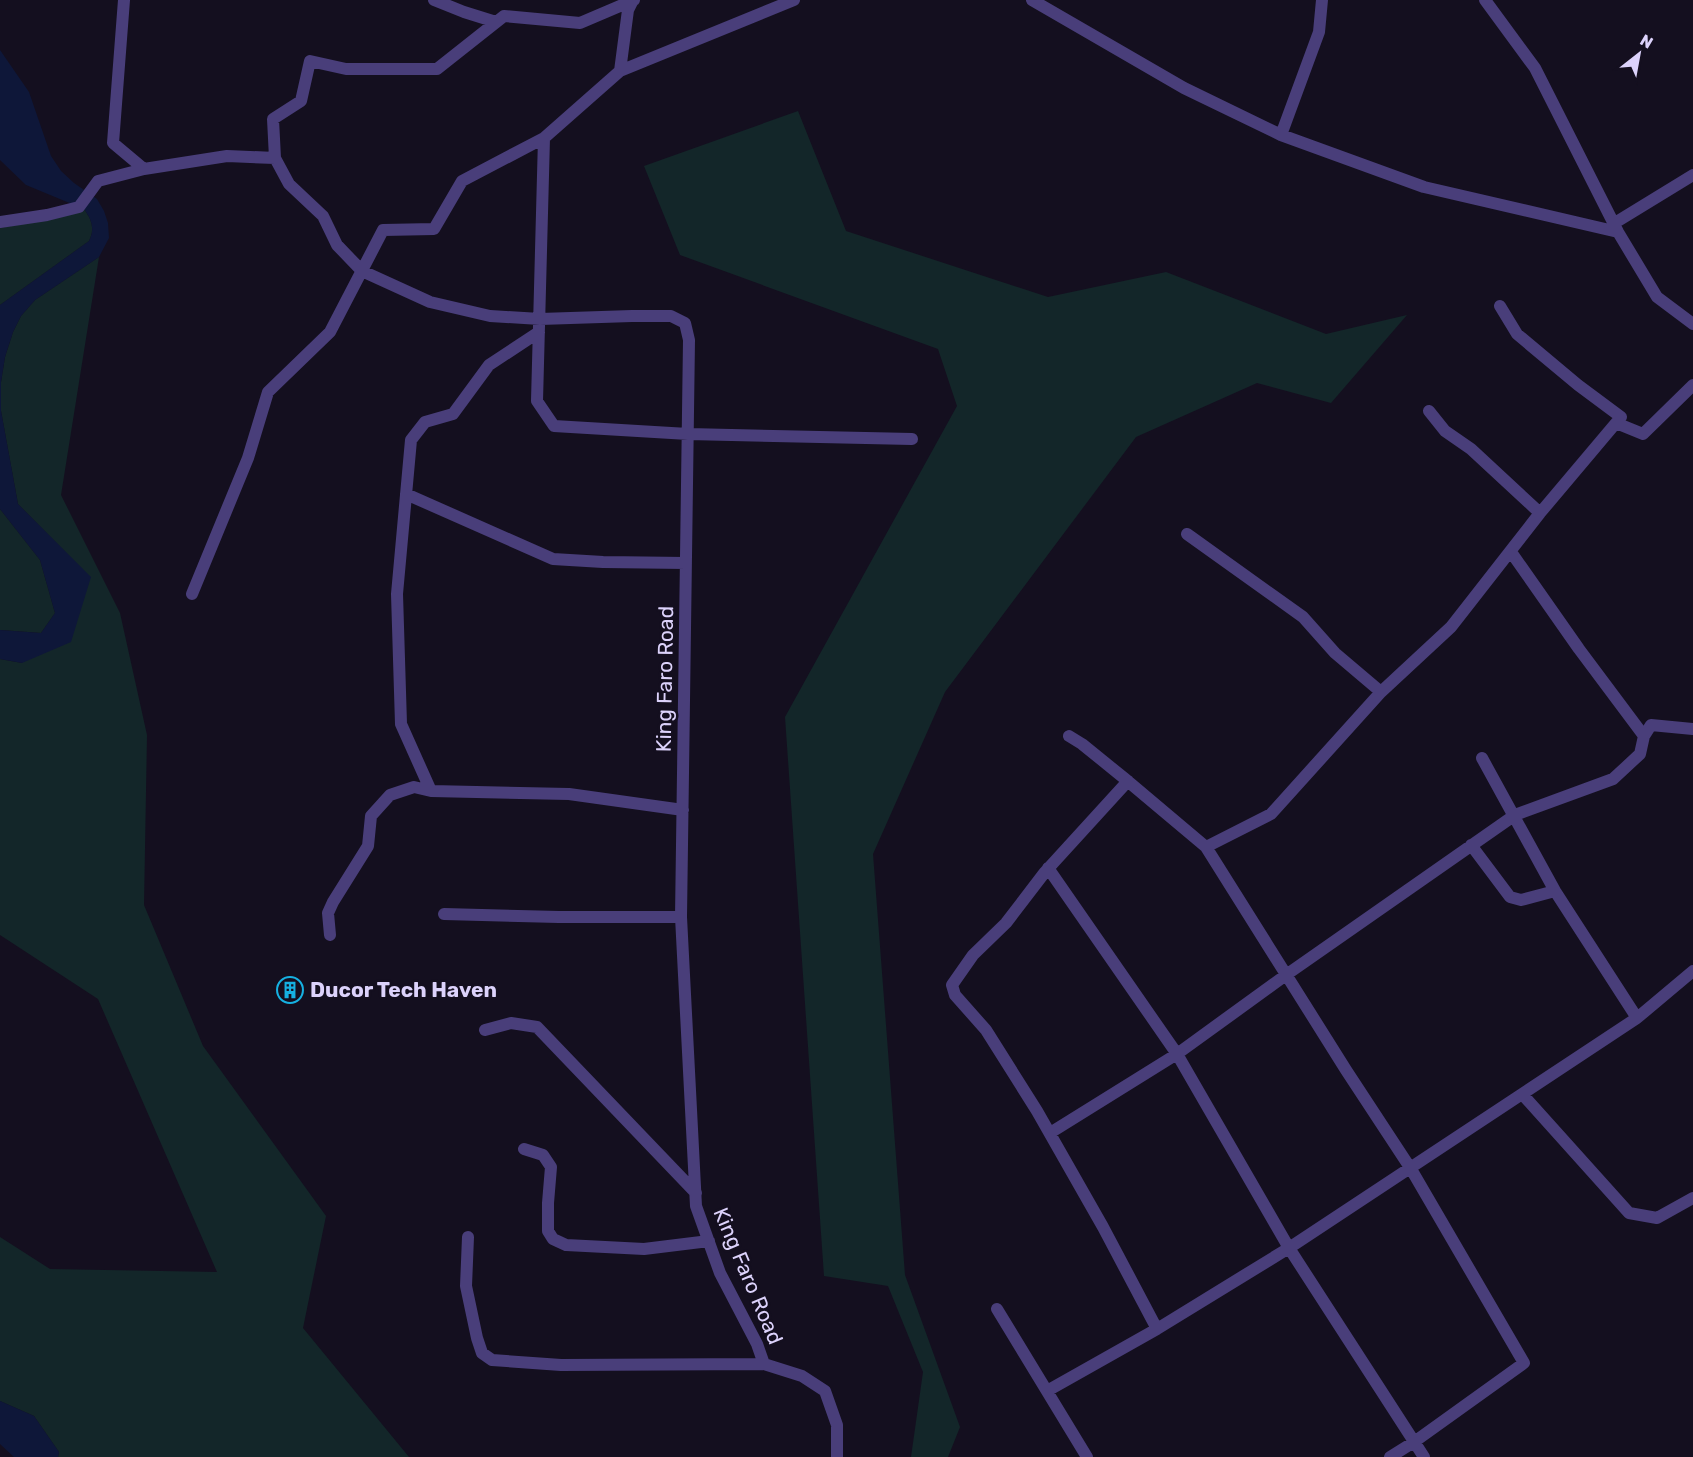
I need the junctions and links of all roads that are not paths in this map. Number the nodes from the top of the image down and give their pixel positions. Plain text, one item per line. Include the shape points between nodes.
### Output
1 (124, 0) edge
2 (434, 0) edge
3 (633, 0) edge
4 (794, 0) edge
5 (1032, 0) edge
6 (1322, 0) edge
7 (1485, 0) edge
8 (496, 22) junction
9 (620, 71) junction
10 (1281, 135) junction
11 (544, 138) junction
12 (275, 158) junction
13 (144, 169) junction
14 (1693, 175) edge
15 (0, 222) edge
16 (1616, 228) junction
17 (362, 271) junction
18 (1500, 306) dead end
19 (1693, 324) edge
20 (540, 326) junction
21 (1693, 386) edge
22 (1429, 411) dead end
23 (1617, 423) junction
24 (688, 434) junction
25 (912, 439) dead end
26 (406, 494) junction
27 (1540, 513) junction
28 (1187, 534) dead end
29 (1511, 552) junction
30 (686, 563) junction
31 (192, 594) dead end
32 (1381, 692) junction
33 (1693, 729) edge
34 (1069, 736) dead end
35 (1644, 736) junction
36 (1482, 758) dead end
37 (1128, 781) junction
38 (431, 791) junction
39 (683, 810) junction
40 (1515, 815) junction
41 (1471, 845) junction
42 (1206, 846) junction
43 (1048, 868) junction
44 (1555, 891) junction
45 (444, 914) dead end
46 (681, 917) junction
47 (330, 935) dead end
48 (1693, 971) edge
49 (1286, 975) junction
50 (1636, 1018) junction
51 (484, 1030) dead end
52 (1176, 1054) junction
53 (1523, 1095) junction
54 (1050, 1134) junction
55 (524, 1149) dead end
56 (1411, 1169) junction
57 (696, 1193) junction
58 (1693, 1198) edge
59 (468, 1237) dead end
60 (709, 1240) junction
61 (1289, 1248) junction
62 (997, 1309) dead end
63 (1157, 1329) junction
64 (764, 1364) junction
65 (1047, 1391) junction
66 (1414, 1442) junction
67 (837, 1457) edge
68 (1087, 1457) edge
69 (1390, 1457) edge
70 (1424, 1457) edge

1 - 13 street via 113,143
2 - 8 street
3 - 8 street via 580,23 504,16
3 - 9 street via 628,10
4 - 9 street
5 - 10 street via 1184,88
6 - 10 street via 1318,32
7 - 16 street via 1535,68
8 - 12 street via 437,69 346,69 310,61 301,101 273,119
9 - 11 street
10 - 16 street via 1424,187
11 - 17 street via 462,181 434,229 383,230
11 - 20 street
12 - 13 street via 227,156
12 - 17 street, King Faro Road via 289,184 323,216 337,244
13 - 15 street via 98,181 79,207
14 - 16 street
16 - 19 street via 1657,297
17 - 20 street, King Faro Road via 430,302
17 - 31 street via 330,332 268,392 248,458
18 - 23 street via 1517,334 1621,417
20 - 24 street via 537,400 554,426
20 - 24 street, King Faro Road via 661,316 685,322 689,340
20 - 26 street via 489,365 453,414 425,422 411,440
21 - 23 street via 1643,434
22 - 27 street via 1445,431 1471,449
23 - 27 street
24 - 25 street
24 - 30 street, King Faro Road
26 - 30 street via 553,559
26 - 38 street via 397,594 401,723
27 - 29 street
28 - 32 street via 1303,616 1335,653
29 - 32 street via 1451,627
29 - 35 street
30 - 39 street, King Faro Road
32 - 42 street via 1270,814
33 - 35 street via 1651,724
34 - 37 street
35 - 40 street via 1640,754 1613,779
36 - 40 street
37 - 42 street
37 - 43 street
38 - 39 street via 569,794
38 - 47 street via 414,787 390,795 371,816 368,846 328,913
39 - 46 street, King Faro Road
40 - 41 street
40 - 44 street
41 - 44 street via 1510,897 1521,900
41 - 49 street
42 - 49 street
43 - 52 street
43 - 54 street via 952,985 955,995 986,1030
44 - 50 street
45 - 46 street
46 - 57 street, King Faro Road
48 - 50 street
49 - 52 street
49 - 56 street
50 - 53 street
51 - 57 street via 511,1023 537,1027
52 - 54 street
52 - 61 street
53 - 56 street
53 - 58 street via 1629,1213 1657,1218
54 - 63 street
55 - 60 street via 543,1155 551,1167 548,1231 559,1242 644,1249
56 - 61 street
56 - 66 street via 1524,1363
57 - 60 street, King Faro Road via 696,1206
59 - 64 street via 466,1287 482,1353 492,1360 561,1365
60 - 64 street, King Faro Road via 720,1273
61 - 63 street
61 - 66 street
62 - 65 street
63 - 65 street
64 - 67 street, King Faro Road via 802,1376 825,1391 837,1425
65 - 68 street
66 - 69 street
66 - 70 street

